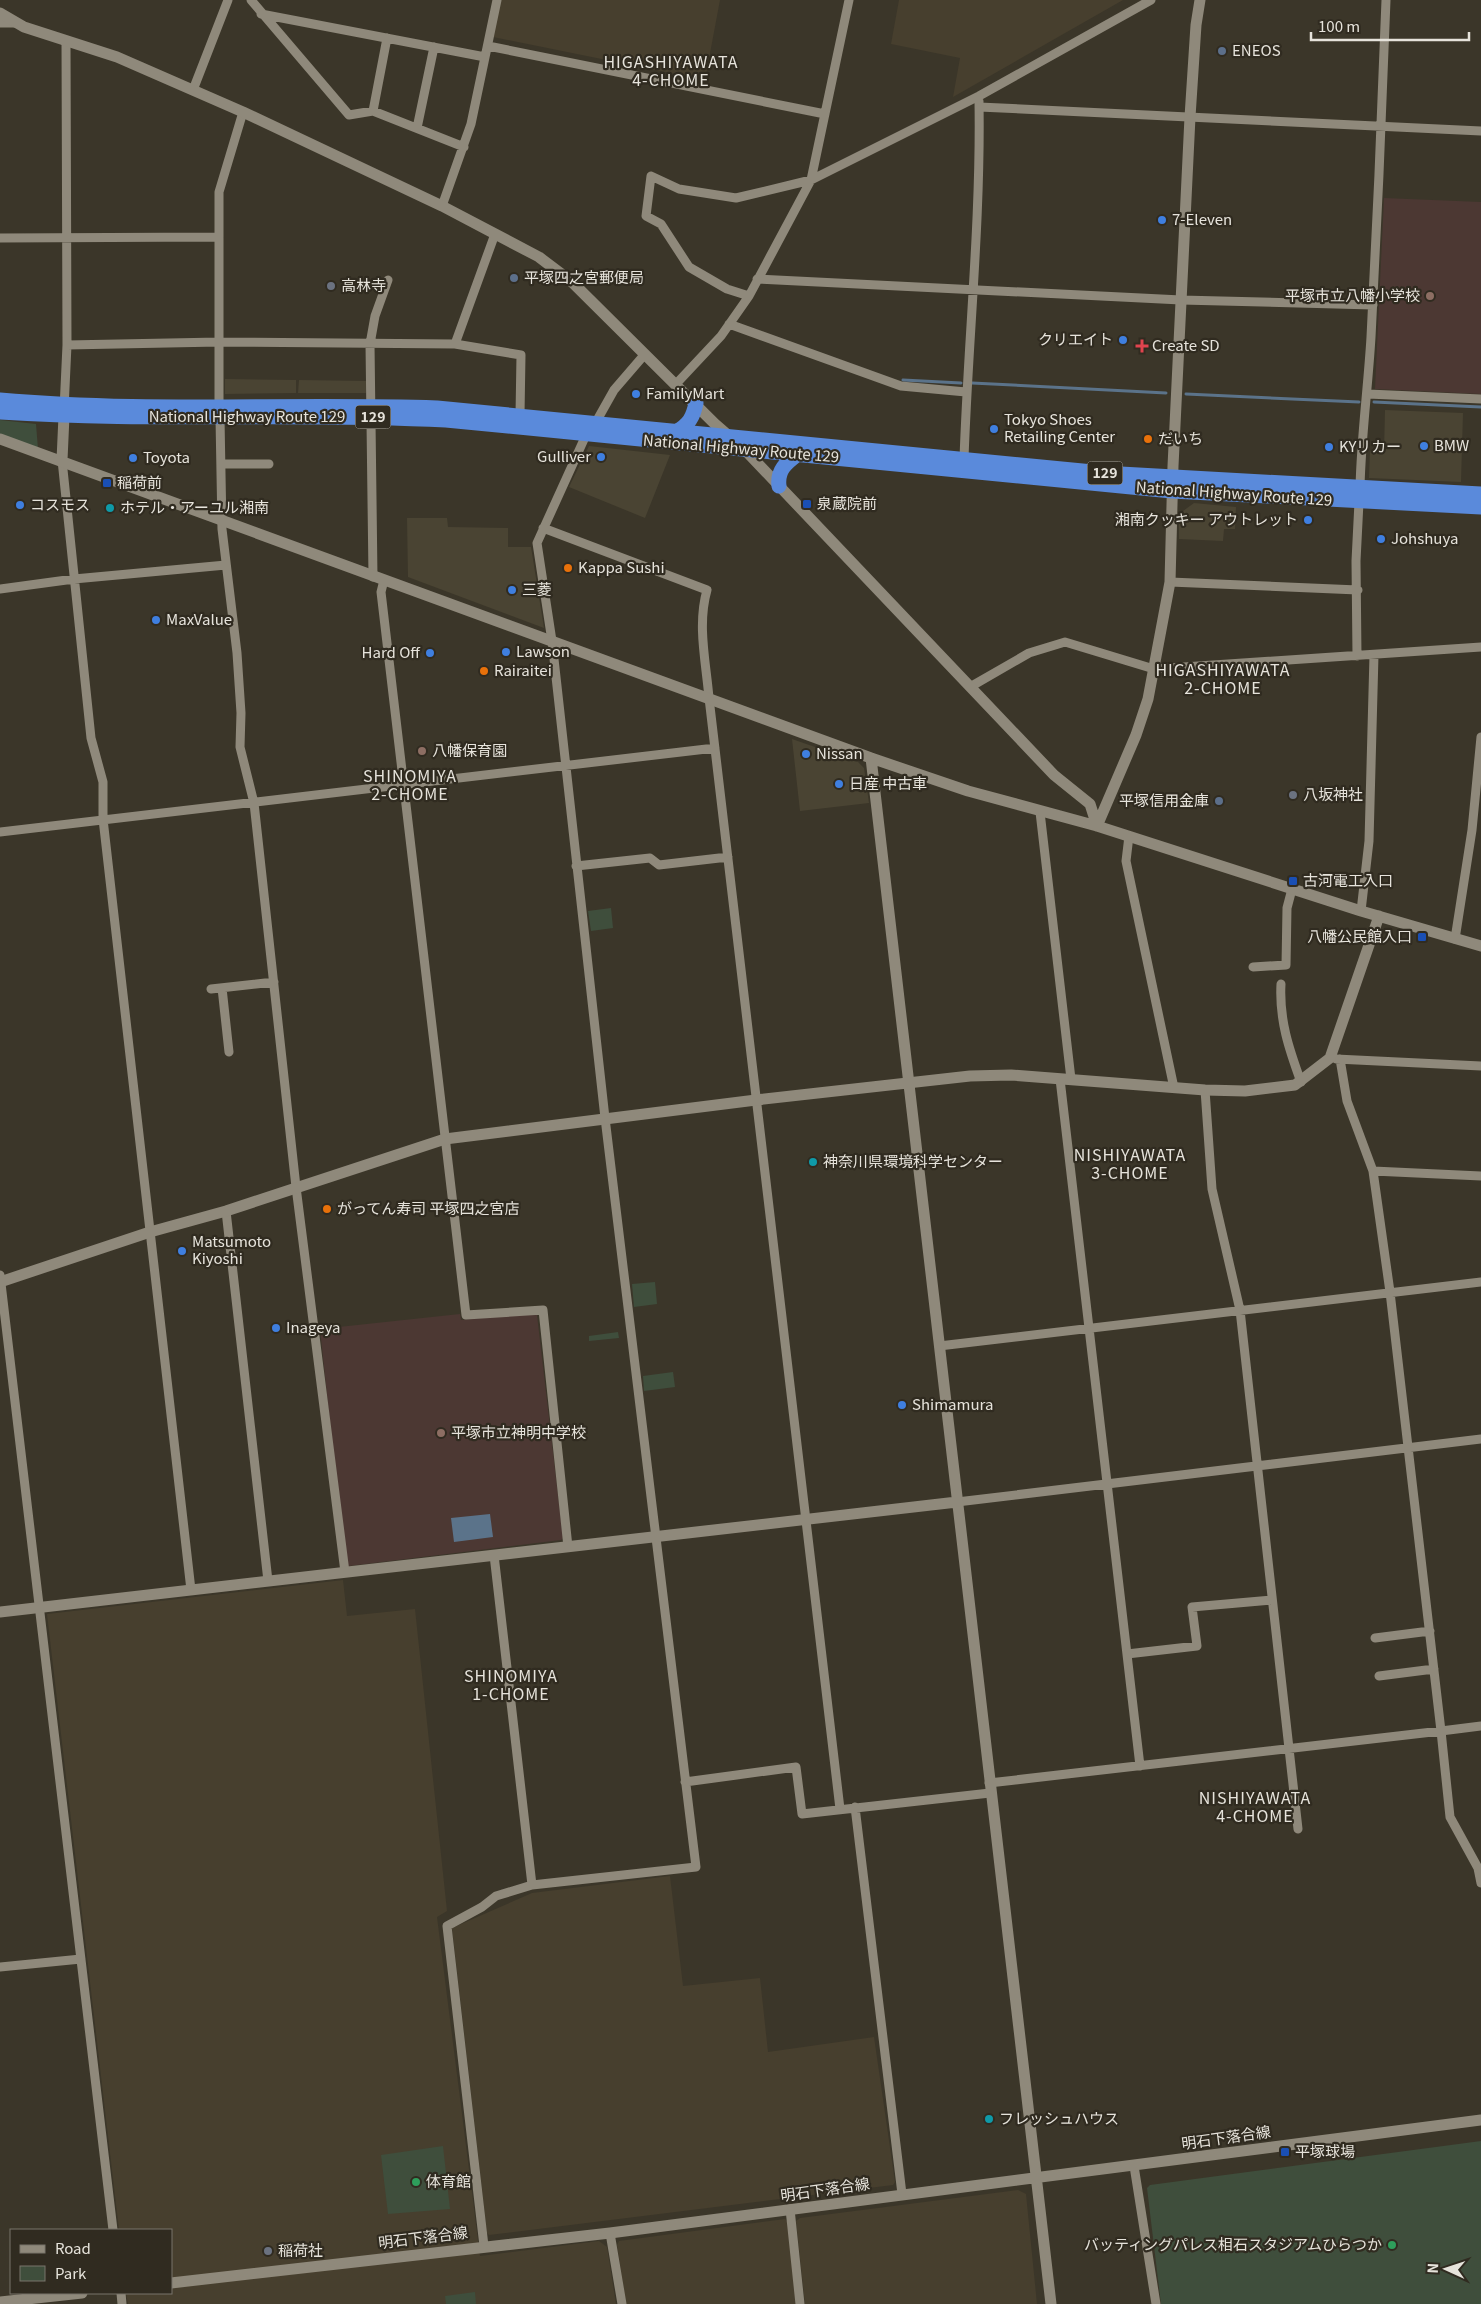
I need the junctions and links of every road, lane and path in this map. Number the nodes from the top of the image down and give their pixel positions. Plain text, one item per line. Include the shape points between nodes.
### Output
1 (228, 0) edge
2 (251, 0) edge
3 (497, 0) edge
4 (849, 0) edge
5 (1150, 0) edge
6 (1200, 0) edge
7 (1386, 0) edge
8 (0, 13) edge
9 (261, 14) junction
10 (0, 23) edge
11 (14, 23) junction
12 (387, 38) junction
13 (66, 41) junction
14 (488, 46) junction
15 (434, 47) junction
16 (485, 58) junction
17 (193, 90) junction
18 (979, 96) junction
19 (979, 107) junction
20 (372, 111) junction
21 (243, 112) junction
22 (825, 114) junction
23 (1190, 117) junction
24 (1381, 125) junction
25 (417, 128) junction
26 (1481, 131) edge
27 (464, 146) junction
28 (811, 180) junction
29 (442, 206) junction
30 (495, 234) junction
31 (0, 238) edge
32 (219, 238) junction
33 (66, 239) junction
34 (757, 279) junction
35 (388, 280) dead end
36 (973, 290) junction
37 (749, 296) junction
38 (1181, 300) junction
39 (1373, 305) junction
40 (729, 324) junction
41 (219, 342) junction
42 (67, 344) junction
43 (370, 344) junction
44 (455, 344) junction
45 (645, 354) junction
46 (676, 384) junction
47 (966, 392) junction
48 (1368, 394) junction
49 (1481, 399) edge
50 (0, 400) edge
51 (696, 403) junction
52 (64, 411) junction
53 (371, 411) junction
54 (0, 412) edge
55 (220, 412) junction
56 (520, 415) junction
57 (596, 422) junction
58 (676, 432) junction
59 (586, 434) junction
60 (731, 437) junction
61 (0, 439) edge
62 (745, 450) junction
63 (798, 454) junction
64 (964, 459) junction
65 (62, 460) junction
66 (221, 464) junction
67 (269, 464) dead end
68 (1172, 484) junction
69 (779, 486) junction
70 (1481, 494) edge
71 (1360, 495) junction
72 (1481, 507) edge
73 (222, 521) junction
74 (544, 528) junction
75 (226, 565) junction
76 (378, 578) junction
77 (74, 579) junction
78 (1170, 582) junction
79 (0, 589) edge
80 (1358, 590) junction
81 (552, 641) junction
82 (1481, 647) edge
83 (1374, 655) junction
84 (1357, 656) junction
85 (1154, 669) junction
86 (970, 687) junction
87 (709, 698) junction
88 (1481, 737) edge
89 (715, 748) junction
90 (871, 758) junction
91 (565, 767) junction
92 (404, 786) junction
93 (254, 803) junction
94 (1040, 812) junction
95 (102, 819) junction
96 (1098, 826) junction
97 (0, 832) edge
98 (1129, 836) junction
99 (728, 858) junction
100 (576, 866) junction
101 (1292, 889) junction
102 (1361, 911) junction
103 (1378, 916) junction
104 (1455, 939) junction
105 (1481, 946) edge
106 (1253, 967) dead end
107 (274, 982) junction
108 (1281, 984) dead end
109 (222, 988) junction
110 (211, 989) dead end
111 (229, 1052) dead end
112 (1335, 1059) junction
113 (1481, 1066) edge
114 (1066, 1079) junction
115 (909, 1082) junction
116 (1301, 1082) junction
117 (1174, 1088) junction
118 (1205, 1090) junction
119 (756, 1100) junction
120 (605, 1118) junction
121 (445, 1138) junction
122 (1373, 1170) junction
123 (1481, 1176) edge
124 (296, 1187) junction
125 (226, 1211) junction
126 (150, 1232) junction
127 (0, 1280) edge
128 (1481, 1282) edge
129 (1390, 1292) junction
130 (1240, 1310) junction
131 (1090, 1328) junction
132 (939, 1346) junction
133 (1481, 1440) edge
134 (1408, 1448) junction
135 (1258, 1466) junction
136 (1108, 1484) junction
137 (957, 1502) junction
138 (804, 1519) junction
139 (655, 1537) junction
140 (568, 1547) junction
141 (494, 1555) junction
142 (345, 1572) junction
143 (268, 1581) junction
144 (191, 1590) junction
145 (1272, 1600) junction
146 (40, 1608) junction
147 (0, 1612) edge
148 (1430, 1631) junction
149 (1374, 1638) dead end
150 (1127, 1654) junction
151 (1434, 1669) junction
152 (1379, 1676) dead end
153 (1481, 1726) edge
154 (1441, 1731) junction
155 (1288, 1749) junction
156 (1140, 1766) junction
157 (685, 1782) junction
158 (990, 1788) junction
159 (855, 1808) junction
160 (840, 1809) junction
161 (1298, 1829) dead end
162 (1481, 1884) edge
163 (532, 1885) junction
164 (81, 1959) junction
165 (0, 1968) edge
166 (1481, 2120) edge
167 (1134, 2166) junction
168 (1036, 2178) junction
169 (902, 2194) junction
170 (790, 2209) junction
171 (113, 2229) edge
172 (610, 2233) junction
173 (484, 2246) junction
174 (172, 2283) edge
175 (73, 2294) edge
176 (0, 2302) edge
177 (622, 2304) edge
178 (800, 2304) edge
179 (1051, 2304) edge
180 (1156, 2304) edge

1 - 17 street
2 - 9 street
3 - 14 street
4 - 22 street
5 - 18 street
6 - 23 street
7 - 24 street
8 - 11 street
9 - 12 street
9 - 20 street via 349,115
10 - 11 street
11 - 13 street
12 - 15 street
12 - 20 street
13 - 17 street via 117,57
13 - 33 street
14 - 16 street
14 - 22 street
15 - 16 street
15 - 25 street
16 - 27 street
17 - 21 street
18 - 19 street
18 - 28 street
19 - 23 street
19 - 36 street
20 - 25 street
21 - 29 street
21 - 32 street via 219,192
22 - 28 street
23 - 24 street
23 - 38 street
24 - 26 street
24 - 39 street
25 - 27 street
27 - 29 street
28 - 34 street
28 - 37 street via 736,198 679,189 651,176 646,216 661,224 689,267 727,289
29 - 30 street
30 - 44 street
30 - 45 street via 539,257 572,282
31 - 33 street
32 - 33 street
32 - 41 street
33 - 42 street
34 - 36 street
34 - 37 street
35 - 43 street via 375,316
36 - 38 street
36 - 47 street
37 - 40 street
38 - 39 street
38 - 68 street
39 - 48 street
40 - 46 street
40 - 47 street via 901,386
41 - 42 street
41 - 43 street
41 - 55 street
42 - 52 street
43 - 44 street
43 - 53 street
44 - 56 street via 521,355
45 - 46 street
45 - 57 street via 614,390
46 - 51 street
47 - 64 street
48 - 49 street
48 - 71 street via 1362,432
50 - 52 highway, National Highway Route 129 / 129
51 - 58 highway via 688,424
51 - 60 street
52 - 54 highway, National Highway Route 129 / 129
52 - 55 highway, National Highway Route 129 / 129
52 - 65 street
53 - 55 highway, National Highway Route 129 / 129
53 - 56 highway, National Highway Route 129 / 129 via 437,408
53 - 59 highway, National Highway Route 129 / 129
53 - 76 street
55 - 66 street
56 - 57 highway, National Highway Route 129 / 129
57 - 58 highway, National Highway Route 129 / 129
58 - 60 highway, National Highway Route 129 / 129
59 - 62 highway, National Highway Route 129 / 129
59 - 74 street
60 - 62 street
60 - 64 highway, National Highway Route 129 / 129
61 - 65 street
62 - 63 highway, National Highway Route 129 / 129
62 - 69 street
63 - 68 highway, National Highway Route 129 / 129
63 - 69 highway via 780,470
64 - 68 highway, National Highway Route 129 / 129
65 - 73 street
65 - 77 street
66 - 67 street
66 - 73 street
68 - 71 highway, National Highway Route 129 / 129
68 - 78 street
69 - 86 street
70 - 71 highway, National Highway Route 129 / 129
71 - 72 highway, National Highway Route 129 / 129
71 - 80 street via 1356,561
73 - 75 street
73 - 76 street
74 - 81 street via 537,543
74 - 87 street via 707,590 701,623
75 - 77 street
75 - 93 street via 237,653 240,747
76 - 81 street
76 - 92 street
77 - 79 street
77 - 95 street via 91,738 103,782
78 - 80 street
78 - 85 street
80 - 84 street
81 - 87 street
81 - 91 street
82 - 83 street
83 - 84 street
83 - 102 street via 1369,842
84 - 85 street
85 - 86 street via 1064,642 1029,653
85 - 96 street via 1136,735
86 - 96 street via 1054,775 1090,804
87 - 89 street
87 - 90 street
88 - 104 street via 1472,830
89 - 91 street
89 - 99 street
90 - 94 street
90 - 115 street
91 - 92 street
91 - 100 street
92 - 93 street
92 - 121 street
93 - 95 street
93 - 107 street
94 - 96 street
94 - 114 street
95 - 97 street
95 - 126 street
96 - 98 street
98 - 101 street
98 - 117 street via 1126,861
99 - 100 street via 659,865 650,858
99 - 119 street
100 - 120 street
101 - 102 street
101 - 106 street via 1287,908 1286,965
102 - 103 street
103 - 104 street
103 - 112 street
104 - 105 street
107 - 109 street
107 - 124 street
108 - 116 street via 1285,1038
109 - 110 street
109 - 111 street
112 - 113 street
112 - 116 street
112 - 122 street
114 - 115 street via 1011,1075
114 - 117 street
114 - 131 street
115 - 119 street
115 - 132 street
116 - 118 street via 1283,1088
117 - 118 street
118 - 130 street via 1212,1189
119 - 120 street
119 - 138 street
120 - 121 street
120 - 139 street
121 - 124 street
121 - 140 street via 466,1315 543,1310
122 - 123 street
122 - 129 street
124 - 125 street
124 - 142 street
125 - 126 street
125 - 143 street
126 - 127 street
126 - 144 street
127 - 146 street
128 - 129 street
129 - 130 street
129 - 134 street
130 - 131 street
130 - 135 street
131 - 132 street
131 - 136 street
132 - 137 street
133 - 134 street
134 - 135 street
134 - 148 street
135 - 136 street
135 - 145 street
136 - 137 street
136 - 150 street
137 - 138 street
137 - 158 street
138 - 139 street
138 - 160 street
139 - 140 street
139 - 157 street
140 - 141 street
141 - 142 street
141 - 163 street
142 - 143 street
143 - 144 street
144 - 146 street
145 - 150 street via 1192,1607 1197,1646
145 - 155 street
146 - 147 street
146 - 164 street
148 - 149 street
148 - 151 street
150 - 156 street
151 - 152 street
151 - 154 street
153 - 154 street
154 - 155 street
154 - 162 street via 1450,1817 1478,1868
155 - 156 street
155 - 161 street
156 - 158 street
157 - 160 street via 796,1767 802,1814
157 - 163 street via 696,1867
158 - 159 street
158 - 168 street
159 - 160 street
159 - 169 street
163 - 173 street via 496,1896 447,1926
164 - 165 street
164 - 171 street
166 - 167 street, 明石下落合線
167 - 168 street, 明石下落合線
167 - 180 street
168 - 169 street, 明石下落合線
168 - 179 street
169 - 170 street, 明石下落合線
170 - 172 street, 明石下落合線
170 - 178 street
172 - 173 street, 明石下落合線
172 - 177 street
173 - 174 street, 明石下落合線
175 - 176 street

